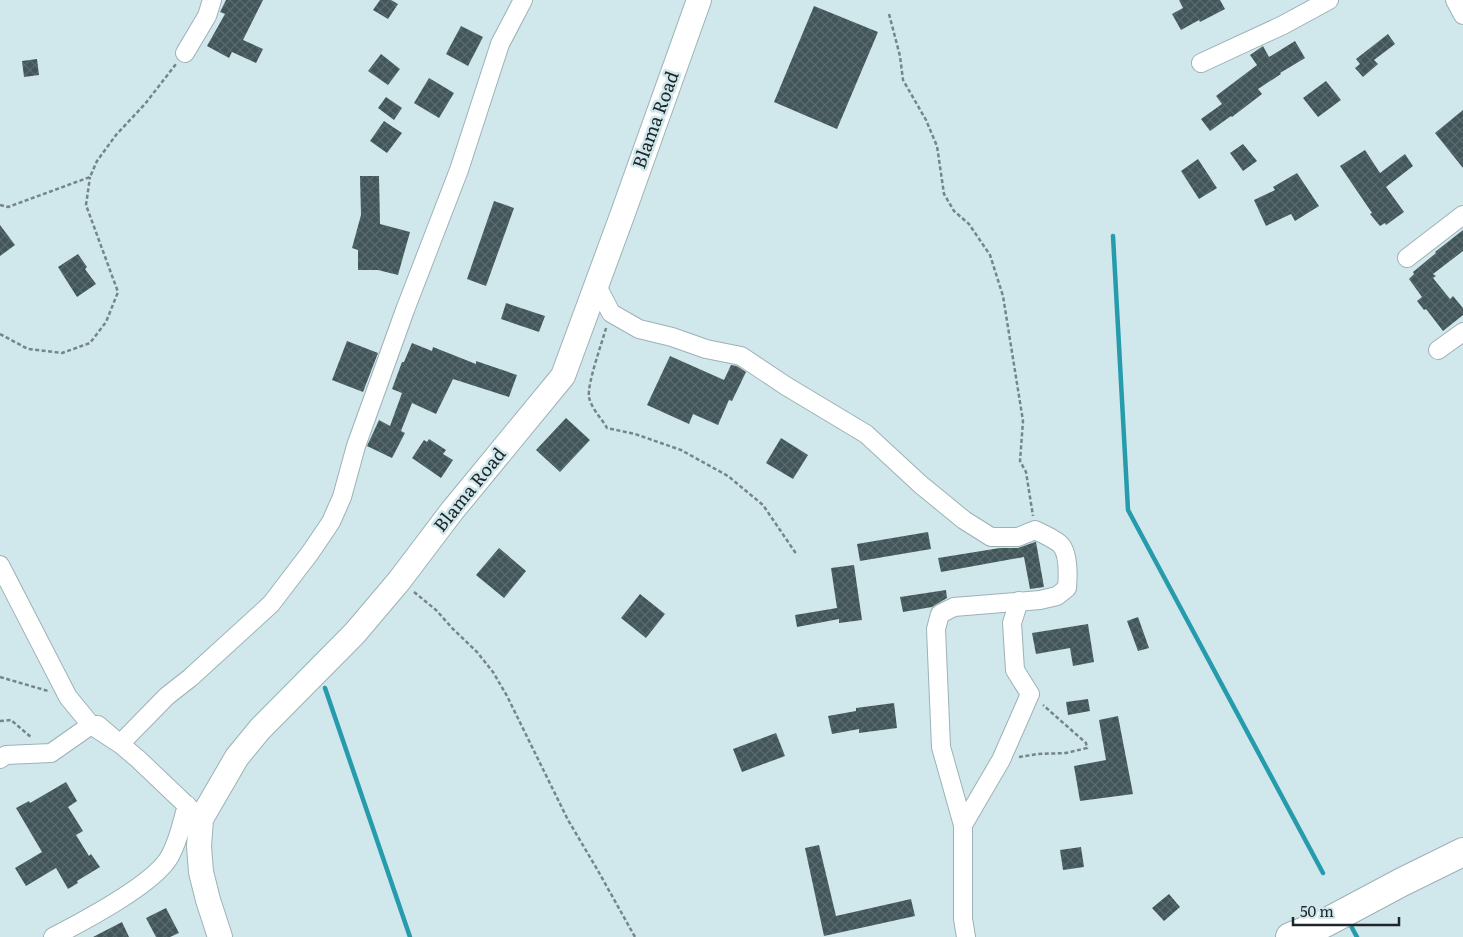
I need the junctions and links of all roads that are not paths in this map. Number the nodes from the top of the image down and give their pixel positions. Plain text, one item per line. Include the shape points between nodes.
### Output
1 (212, 0) edge
2 (523, 0) edge
3 (699, 0) edge
4 (1329, 0) edge
5 (1455, 0) edge
6 (1463, 15) edge
7 (185, 53) road end
8 (1201, 64) dead end
9 (1463, 215) edge
10 (1407, 258) dead end
11 (596, 284) junction
12 (1463, 332) edge
13 (1438, 350) dead end
14 (0, 564) edge
15 (1019, 601) junction
16 (92, 725) junction
17 (120, 744) junction
18 (0, 759) edge
19 (194, 812) junction
20 (963, 825) junction
21 (1463, 852) edge
22 (1329, 930) edge
23 (53, 937) edge
24 (220, 937) edge
25 (966, 937) edge
26 (1290, 937) edge

1 - 7 street via 207,16
2 - 17 street via 500,44 459,170 405,310 331,522 271,604 167,696
3 - 11 street, Blama Road
4 - 8 street
5 - 6 street
9 - 10 street
11 - 15 street via 611,313 638,329 741,356 866,434 920,484 964,520 991,537 1018,537 1035,530 1062,546 1069,569 1068,588 1057,596
11 - 19 street, Blama Road via 563,376 399,580 354,633 260,729
12 - 13 street
14 - 16 street via 68,697
15 - 20 street via 1012,623 1015,670 1030,694 1001,760
15 - 20 street via 954,607 940,614 936,629 941,747
16 - 17 street via 98,725
16 - 18 street via 51,753 6,755
17 - 19 street
19 - 23 street via 159,871
19 - 24 street, Blama Road via 201,872
20 - 25 street
21 - 22 highway via 1402,882
22 - 26 highway

